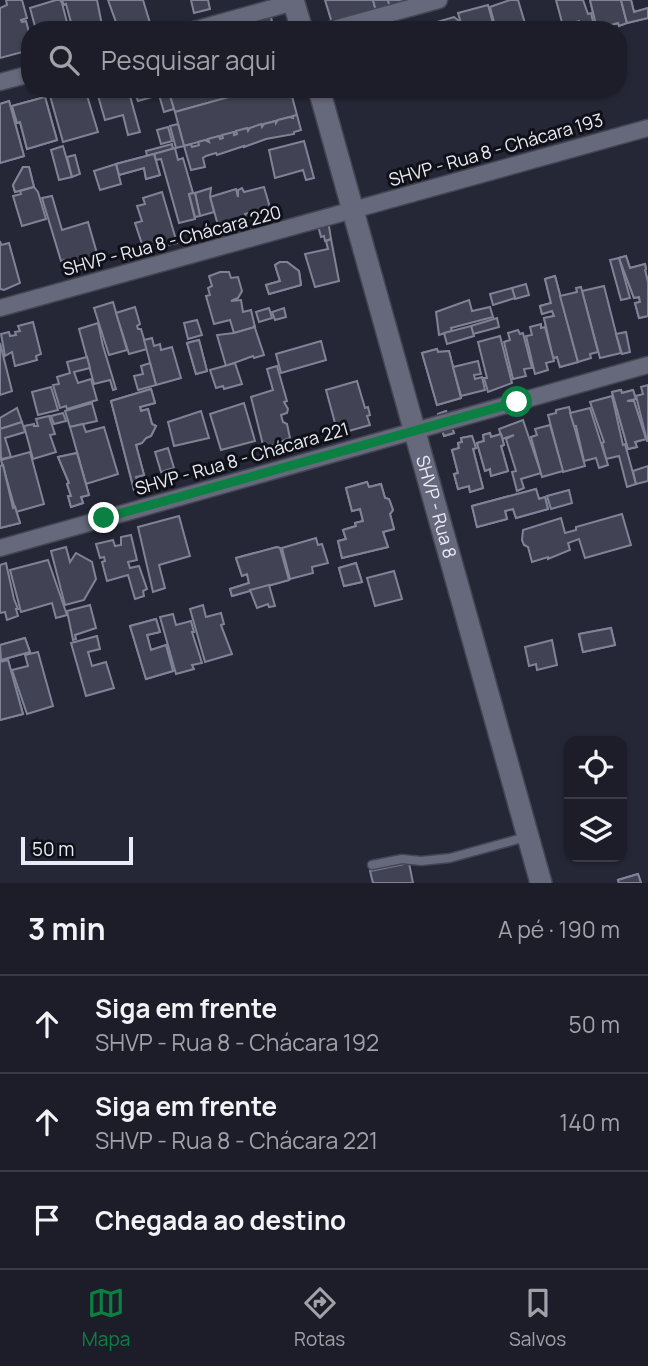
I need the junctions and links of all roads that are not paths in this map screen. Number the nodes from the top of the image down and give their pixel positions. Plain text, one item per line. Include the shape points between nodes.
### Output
1 (439, 0) edge
2 (294, 1) edge
3 (225, 21) edge
4 (300, 21) edge
5 (363, 21) edge
6 (21, 76) edge
7 (0, 82) edge
8 (322, 98) edge
9 (648, 128) edge
10 (354, 211) junction
11 (0, 308) edge
12 (648, 365) edge
13 (415, 432) junction
14 (0, 548) edge
15 (528, 837) junction
16 (372, 866) dead end
17 (541, 883) edge

1 - 5 street
2 - 3 street
2 - 4 street
6 - 7 street
8 - 10 street, SHVP - Rua 8
9 - 10 street, SHVP - Rua 8 - Chácara 193
10 - 11 street, SHVP - Rua 8 - Chácara 220
10 - 13 street, SHVP - Rua 8
12 - 13 street, SHVP - Rua 8 - Chácara 221
13 - 14 street, SHVP - Rua 8 - Chácara 221
13 - 15 street, SHVP - Rua 8
15 - 16 lane via 450,858 402,859
15 - 17 street, SHVP - Rua 8

